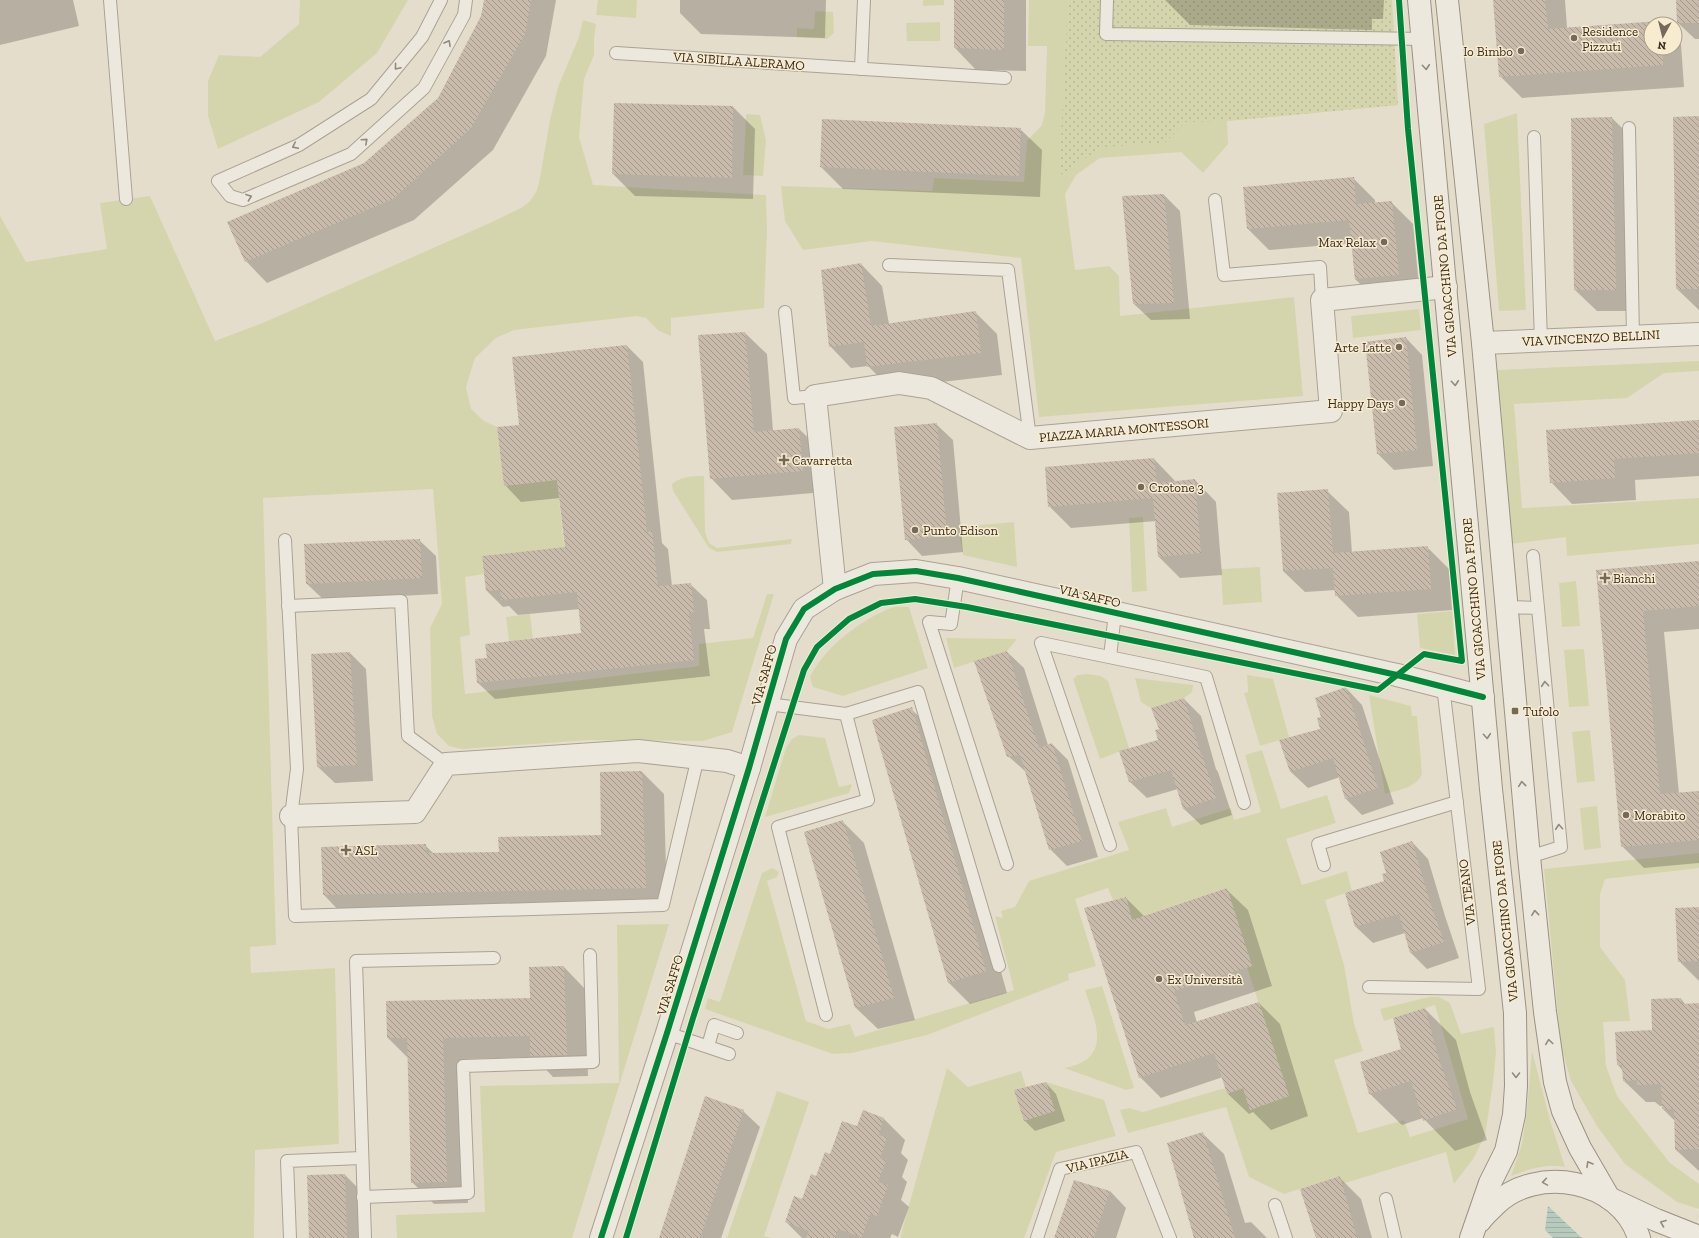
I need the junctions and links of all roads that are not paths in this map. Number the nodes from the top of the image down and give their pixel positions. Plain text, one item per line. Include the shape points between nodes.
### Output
1 (110, 0) edge
2 (441, 0) edge
3 (466, 0) edge
4 (864, 0) edge
5 (1107, 0) edge
6 (1419, 0) edge
7 (1448, 0) edge
8 (1423, 39) junction
9 (616, 53) dead end
10 (861, 68) junction
11 (1005, 78) dead end
12 (1629, 128) dead end
13 (1534, 136) dead end
14 (126, 199) dead end
15 (1215, 200) dead end
16 (889, 265) dead end
17 (1446, 287) junction
18 (1322, 300) junction
19 (785, 312) dead end
20 (1699, 334) edge
21 (1633, 336) junction
22 (1542, 341) junction
23 (1483, 343) junction
24 (815, 396) junction
25 (1030, 438) junction
26 (285, 540) dead end
27 (1533, 556) dead end
28 (958, 578) junction
29 (836, 589) junction
30 (288, 606) junction
31 (1506, 607) junction
32 (1538, 608) junction
33 (1115, 613) junction
34 (1110, 657) junction
35 (1443, 686) junction
36 (1483, 698) junction
37 (768, 704) junction
38 (846, 714) junction
39 (698, 757) junction
40 (446, 764) junction
41 (749, 768) junction
42 (1457, 802) junction
43 (1244, 804) dead end
44 (291, 816) junction
45 (1110, 845) dead end
46 (1529, 857) junction
47 (1007, 864) dead end
48 (1324, 865) dead end
49 (590, 954) dead end
50 (494, 958) dead end
51 (999, 966) dead end
52 (1370, 987) dead end
53 (826, 1015) dead end
54 (667, 1033) junction
55 (737, 1033) dead end
56 (708, 1046) junction
57 (729, 1054) dead end
58 (362, 1158) junction
59 (363, 1197) junction
60 (1609, 1198) junction
61 (1386, 1199) dead end
62 (1275, 1205) dead end
63 (1699, 1237) edge
64 (290, 1238) edge
65 (365, 1238) edge
66 (601, 1238) edge
67 (1037, 1238) edge
68 (1170, 1238) edge
69 (1286, 1238) edge
70 (1395, 1238) edge
71 (1472, 1238) edge
72 (1639, 1238) edge

1 - 14 lane
2 -> 3 lane via 422,37 371,99 299,145 218,181 230,196 243,200 351,154 424,88 464,15
4 - 10 lane
5 - 8 lane via 1106,34
6 - 8 street, VIA GIOACCHINO DA FIORE
7 - 23 street
8 -> 17 street, VIA GIOACCHINO DA FIORE
9 - 10 lane, VIA SIBILLA ALERAMO
10 - 11 lane, VIA SIBILLA ALERAMO
12 - 21 lane
13 - 22 lane
15 - 18 lane via 1224,275 1320,267
16 - 25 lane via 1008,270
17 - 18 street
17 -> 36 street, VIA GIOACCHINO DA FIORE
18 - 25 street, PIAZZA MARIA MONTESSORI via 1331,411
19 - 24 lane via 794,398
20 - 21 street, VIA VINCENZO BELLINI
21 - 22 street, VIA VINCENZO BELLINI
22 - 23 street, VIA VINCENZO BELLINI
23 - 31 street
24 - 25 street, PIAZZA MARIA MONTESSORI via 899,383 931,388
24 - 29 street
26 - 30 lane
27 - 32 lane
28 - 29 street, VIA SAFFO via 916,571 873,574
28 - 33 street, VIA SAFFO
28 - 47 lane via 951,624 929,622
29 - 37 street, VIA SAFFO via 804,610 786,639
30 - 40 lane via 401,601 408,736
30 - 44 lane via 297,769
31 - 32 lane
46 -> 31 street
46 -> 32 lane via 1561,847
33 - 34 lane
33 - 35 street, VIA SAFFO
34 - 43 lane via 1206,677
34 - 45 lane via 1041,643
35 - 36 street, VIA SAFFO
35 - 42 lane, VIA TEANO
36 -> 71 street, VIA GIOACCHINO DA FIORE via 1514,1013 1516,1086 1514,1115 1506,1150 1490,1183
37 - 38 lane
37 - 41 street, VIA SAFFO
38 - 51 lane via 918,692
38 - 53 lane via 868,800 778,827
39 - 40 street via 638,751
39 - 41 street via 727,761
39 - 44 lane via 663,905 295,916
40 - 44 street via 415,812
41 - 54 street, VIA SAFFO
42 - 48 lane via 1318,844
42 - 52 lane, VIA TEANO via 1479,989
60 -> 46 street via 1562,1111 1555,1082
49 - 59 lane via 593,1062 463,1066 468,1193
50 - 58 lane via 356,961
54 - 56 lane
54 - 66 street, VIA SAFFO
55 - 56 lane via 714,1025
56 - 57 lane
58 - 59 lane
58 - 64 lane via 287,1161
59 - 65 lane
63 -> 60 street
60 -> 71 street via 1584,1185 1556,1180 1527,1185 1502,1198 1482,1218
60 - 72 street via 1626,1215
61 - 70 lane
62 - 69 lane
67 - 68 lane, VIA IPAZIA via 1060,1169 1136,1152

